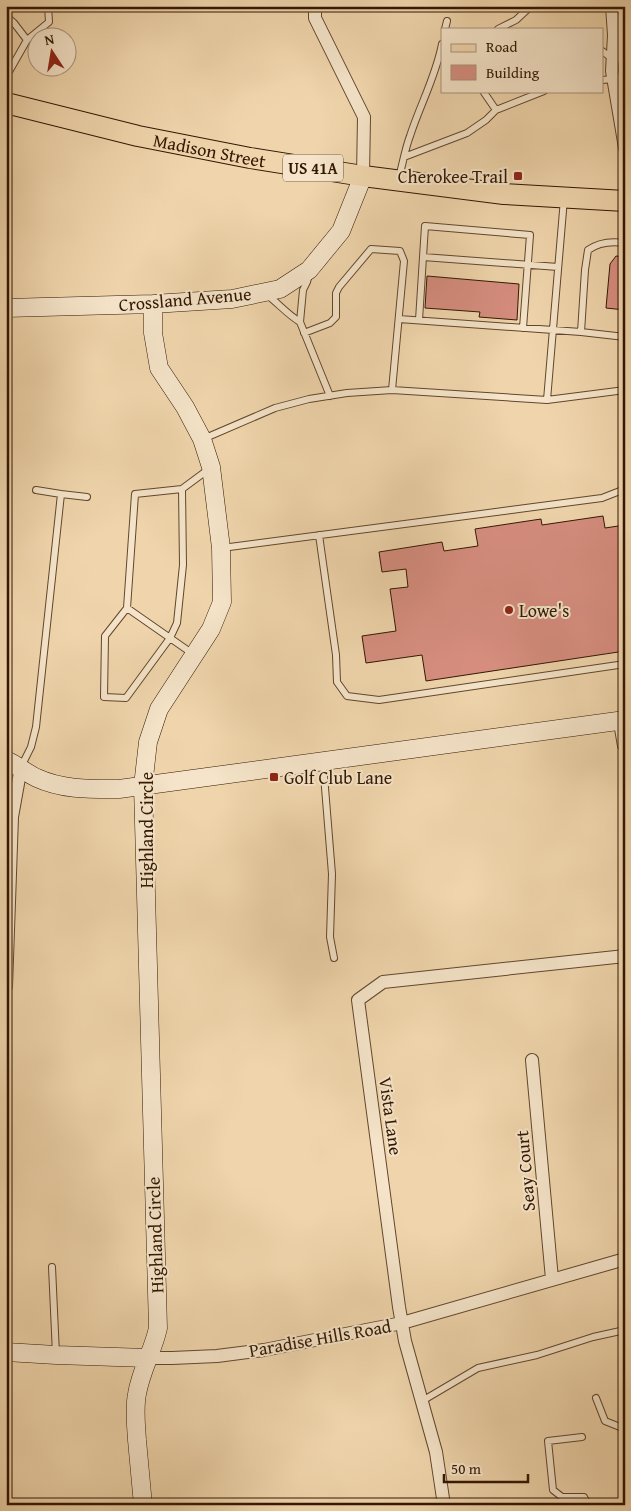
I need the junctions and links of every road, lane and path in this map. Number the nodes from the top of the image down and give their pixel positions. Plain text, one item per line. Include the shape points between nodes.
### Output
1 (48, 6) edge
2 (315, 6) edge
3 (531, 6) edge
4 (614, 11) edge
5 (6, 16) edge
6 (447, 21) dead end
7 (446, 28) edge
8 (500, 28) edge
9 (27, 40) junction
10 (441, 50) edge
11 (613, 56) edge
12 (9, 65) edge
13 (6, 78) edge
14 (614, 84) edge
15 (485, 92) edge
16 (541, 92) edge
17 (6, 103) edge
18 (496, 110) junction
19 (622, 115) edge
20 (625, 148) edge
21 (404, 156) junction
22 (363, 176) junction
23 (398, 181) junction
24 (564, 198) junction
25 (625, 201) edge
26 (625, 243) edge
27 (423, 257) junction
28 (528, 265) junction
29 (558, 266) junction
30 (309, 270) junction
31 (264, 292) junction
32 (153, 304) junction
33 (6, 308) edge
34 (398, 319) junction
35 (419, 320) junction
36 (300, 322) junction
37 (523, 328) junction
38 (553, 330) junction
39 (581, 332) junction
40 (304, 333) junction
41 (625, 337) edge
42 (392, 390) junction
43 (625, 390) edge
44 (330, 396) junction
45 (547, 400) junction
46 (202, 439) junction
47 (211, 467) junction
48 (625, 488) edge
49 (182, 489) junction
50 (36, 490) dead end
51 (61, 494) junction
52 (87, 497) dead end
53 (319, 535) junction
54 (221, 548) junction
55 (127, 608) junction
56 (170, 638) junction
57 (194, 655) junction
58 (625, 664) edge
59 (621, 721) edge
60 (625, 746) edge
61 (323, 762) junction
62 (14, 763) edge
63 (143, 786) junction
64 (9, 839) edge
65 (625, 956) edge
66 (334, 958) dead end
67 (6, 986) edge
68 (532, 1060) dead end
69 (625, 1259) edge
70 (52, 1267) dead end
71 (552, 1279) junction
72 (402, 1323) junction
73 (625, 1330) edge
74 (6, 1352) edge
75 (56, 1355) junction
76 (147, 1358) junction
77 (596, 1398) dead end
78 (422, 1401) junction
79 (625, 1429) edge
80 (582, 1437) dead end
81 (444, 1503) edge
82 (143, 1505) edge
83 (426, 1505) edge
84 (588, 1505) edge

1 - 9 lane via 49,22
2 - 22 street via 315,18 364,117
3 - 8 lane via 516,20
4 - 11 street
5 - 9 lane
6 - 7 lane
9 - 12 lane
10 - 21 lane
11 - 14 street
12 - 13 lane
14 - 19 street
15 - 18 lane
16 - 18 lane
17 - 22 main road, Madison Street / US 41A via 138,136
18 - 21 lane via 467,133
19 - 20 street
21 - 23 lane
22 - 23 main road, Madison Street / US 41A
22 - 30 street, Crossland Avenue via 341,232
23 - 24 main road, Madison Street / US 41A
24 - 25 main road, Madison Street / US 41A
24 - 29 lane
26 - 39 lane via 597,244 588,250
27 - 28 lane
27 - 28 lane via 425,226 530,235
27 - 35 lane
28 - 29 lane
28 - 37 lane
29 - 38 lane
30 - 31 street, Crossland Avenue via 280,289
30 - 36 lane via 303,290
31 - 32 street, Crossland Avenue via 232,299
31 - 36 lane
32 - 33 street, Crossland Avenue
32 - 46 street, Highland Circle via 153,333 160,368
34 - 35 lane
34 - 40 lane via 403,256 400,252 372,249 339,287 336,317 330,323
34 - 42 lane
35 - 37 lane
36 - 40 lane
37 - 38 lane
38 - 39 lane
38 - 45 lane
39 - 41 lane
40 - 44 lane
42 - 44 lane
42 - 45 lane
43 - 45 lane
44 - 46 lane via 275,408
46 - 47 street, Highland Circle
47 - 49 lane
47 - 54 street, Highland Circle
48 - 53 lane via 602,498
49 - 55 lane via 136,494
49 - 56 lane via 183,565 177,623
50 - 51 lane
51 - 52 lane
51 - 62 lane via 36,727 32,747
53 - 54 lane
53 - 58 lane via 337,682 347,696 379,700
54 - 57 street, Highland Circle via 222,602 211,629
55 - 56 lane
55 - 56 lane via 105,636 104,697 126,698
56 - 57 lane
57 - 63 street, Highland Circle via 159,709 148,742
59 - 60 lane via 621,746
59 - 61 street
61 - 63 street
61 - 66 lane via 332,874 330,937
62 - 63 street via 37,778 76,789
62 - 64 street
63 - 76 street, Highland Circle via 158,1328
64 - 67 street
65 - 72 street, Vista Lane via 383,982 358,1000
68 - 71 street, Seay Court
69 - 71 street, Paradise Hills Road
70 - 75 lane
71 - 72 street, Paradise Hills Road
72 - 76 street, Paradise Hills Road via 264,1350
72 - 78 street, Vista Lane
73 - 78 lane via 478,1368
74 - 75 street, Paradise Hills Road
75 - 76 street, Paradise Hills Road
76 - 82 street, Highland Circle via 135,1411
77 - 79 lane via 605,1421
78 - 81 street, Vista Lane via 436,1452
80 - 84 lane via 548,1441 553,1490 562,1497 584,1498
81 - 83 lane

